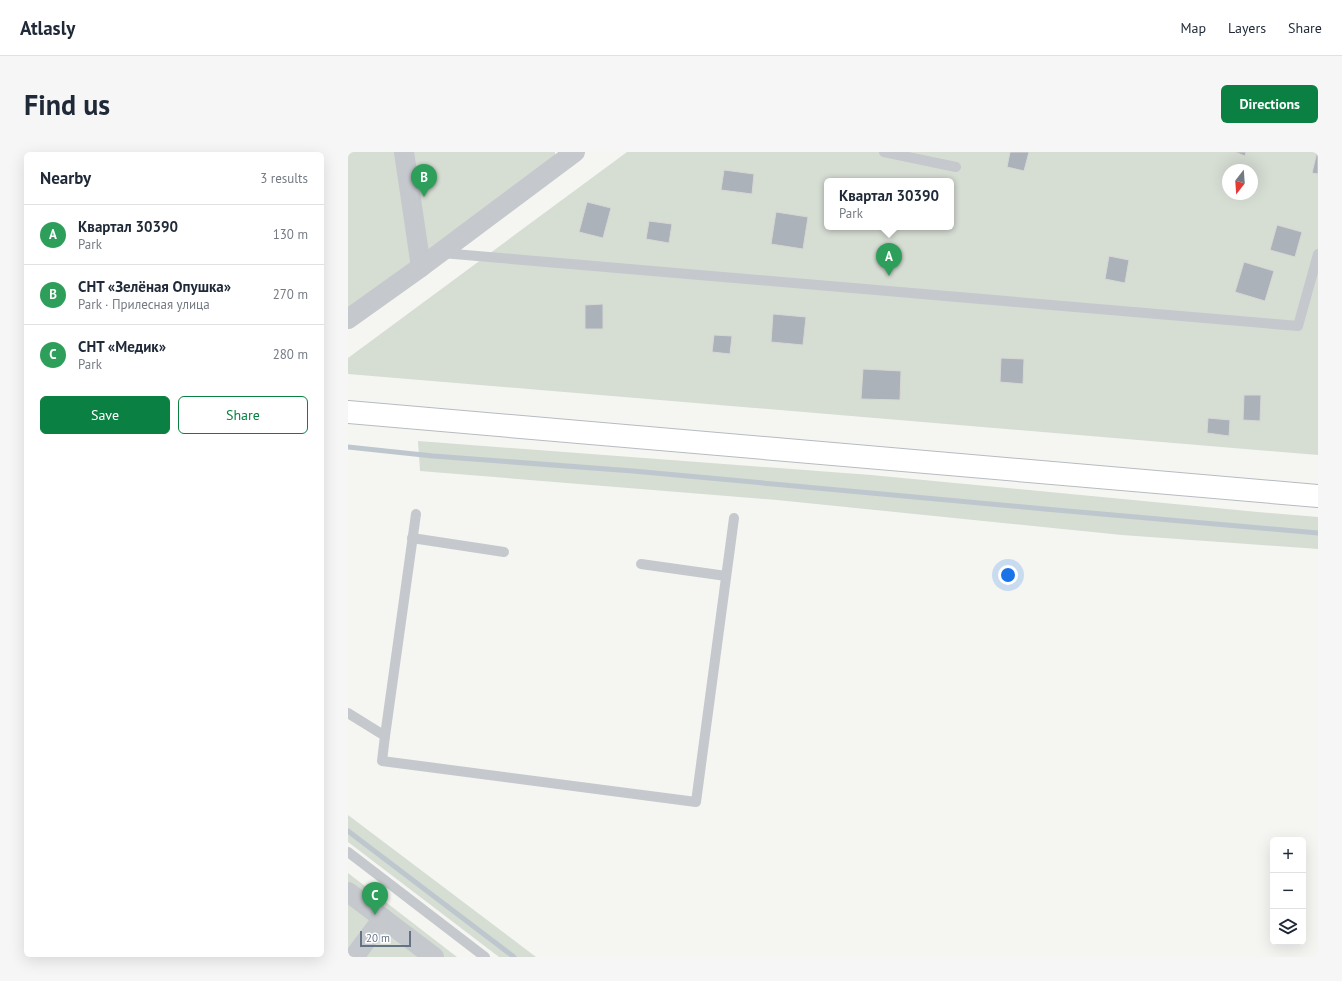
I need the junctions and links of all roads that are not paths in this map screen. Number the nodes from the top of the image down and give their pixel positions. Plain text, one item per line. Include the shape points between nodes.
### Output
1 (404, 152) edge
2 (575, 152) edge
3 (884, 152) edge
4 (956, 167) dead end
5 (440, 253) junction
6 (1318, 254) edge
7 (421, 267) junction
8 (348, 319) edge
9 (348, 412) edge
10 (1318, 496) edge
11 (416, 514) dead end
12 (734, 518) dead end
13 (412, 538) junction
14 (504, 552) dead end
15 (642, 564) dead end
16 (726, 576) junction
17 (348, 713) edge
18 (384, 736) junction
19 (348, 852) edge
20 (348, 892) edge
21 (383, 918) junction
22 (354, 957) edge
23 (434, 957) edge
24 (485, 957) edge

1 - 7 street
2 - 5 street
3 - 4 lane
5 - 6 lane via 1298,326
5 - 7 street
7 - 8 street
9 - 10 street
11 - 13 lane
12 - 16 lane
13 - 14 lane
13 - 18 lane
15 - 16 lane
16 - 18 lane via 696,802 382,761
17 - 18 lane
19 - 24 lane
20 - 21 street
21 - 22 street
21 - 23 street

